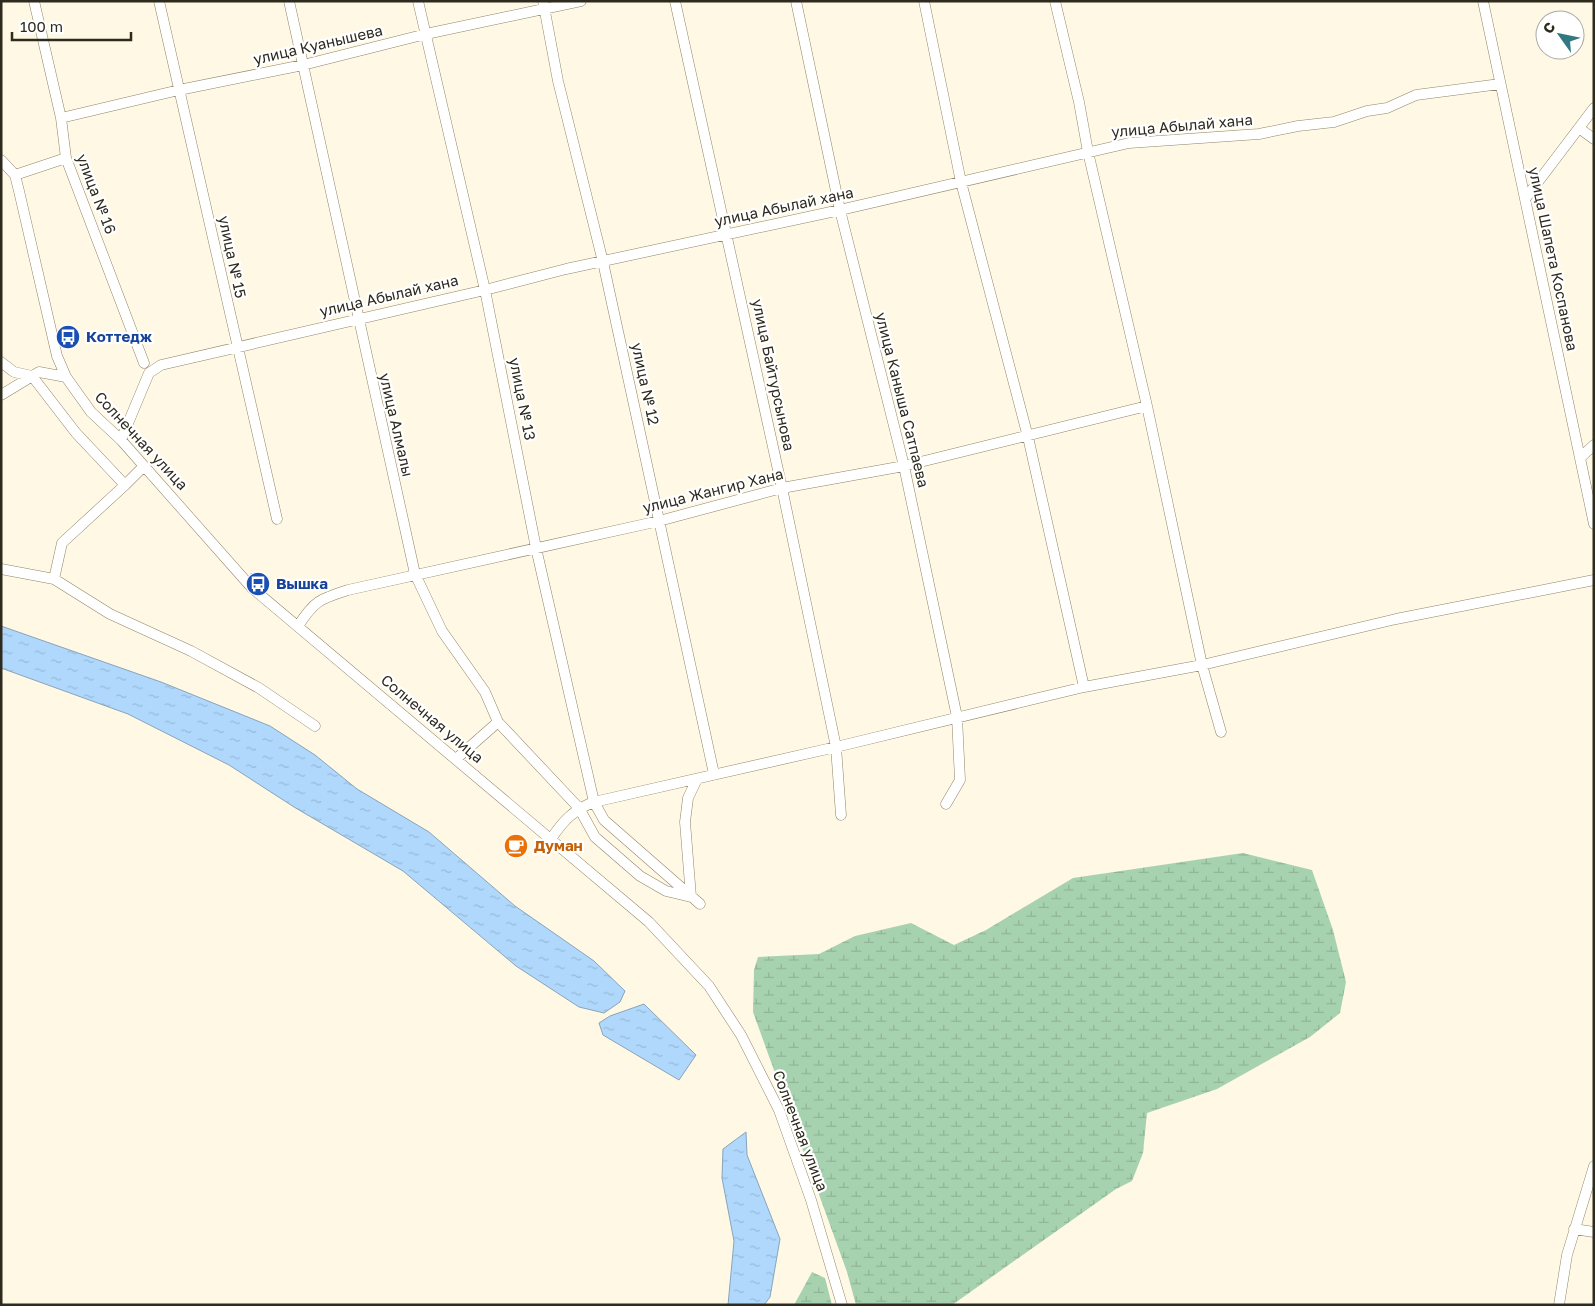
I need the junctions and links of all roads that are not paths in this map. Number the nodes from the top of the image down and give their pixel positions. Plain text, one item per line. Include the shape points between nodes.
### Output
1 (34, 1) edge
2 (159, 1) edge
3 (289, 1) edge
4 (418, 1) edge
5 (582, 1) edge
6 (675, 1) edge
7 (796, 1) edge
8 (924, 1) edge
9 (1055, 1) edge
10 (1483, 1) edge
11 (544, 5) edge
12 (426, 34) junction
13 (303, 65) junction
14 (1500, 84) junction
15 (179, 90) junction
16 (1594, 108) edge
17 (61, 118) junction
18 (1579, 128) junction
19 (1594, 139) edge
20 (1088, 152) junction
21 (66, 158) junction
22 (1, 160) edge
23 (15, 175) junction
24 (962, 182) junction
25 (1525, 199) junction
26 (840, 210) junction
27 (726, 234) junction
28 (603, 262) junction
29 (485, 290) junction
30 (357, 318) junction
31 (236, 346) junction
32 (1, 362) edge
33 (144, 362) dead end
34 (32, 376) junction
35 (66, 377) junction
36 (1, 394) edge
37 (1148, 406) junction
38 (1028, 437) junction
39 (121, 440) junction
40 (1594, 445) edge
41 (1581, 457) junction
42 (144, 466) junction
43 (904, 466) junction
44 (125, 485) junction
45 (782, 488) junction
46 (277, 519) dead end
47 (659, 521) junction
48 (1594, 524) edge
49 (536, 548) junction
50 (1, 570) edge
51 (414, 574) junction
52 (54, 579) junction
53 (1594, 580) edge
54 (298, 626) junction
55 (1202, 665) junction
56 (1084, 687) junction
57 (958, 717) junction
58 (498, 722) junction
59 (316, 726) dead end
60 (1221, 732) dead end
61 (836, 747) junction
62 (456, 759) junction
63 (714, 774) junction
64 (697, 779) junction
65 (594, 802) junction
66 (946, 804) dead end
67 (579, 808) junction
68 (841, 815) dead end
69 (551, 839) junction
70 (696, 901) junction
71 (1594, 1166) edge
72 (1574, 1229) junction
73 (1594, 1232) edge
74 (842, 1305) edge
75 (1559, 1305) edge

1 - 17 street, улица № 16
2 - 15 street, улица № 15
3 - 13 street, улица Алмалы
4 - 12 street, улица № 13
5 - 11 street, улица Куанышева
6 - 27 street, улица Байтурсынова
7 - 26 street, улица Каныша Сатпаева
8 - 24 street
9 - 20 street
10 - 14 street, улица Шапета Коспанова
11 - 12 street, улица Куанышева
11 - 28 street, улица № 12 via 558,81
12 - 13 street, улица Куанышева
12 - 29 street, улица № 13
13 - 15 street, улица Куанышева
13 - 30 street, улица Алмалы
14 - 20 street, улица Абылай хана via 1416,95 1387,108 1334,122 1259,134 1129,143
14 - 25 street, улица Шапета Коспанова
15 - 17 street, улица Куанышева
15 - 31 street, улица № 15
16 - 18 street
17 - 21 street, улица № 16
18 - 19 street
18 - 25 street
20 - 24 street, улица Абылай хана
20 - 37 street
21 - 23 street
21 - 33 street, улица № 16
22 - 23 street, Солнечная улица
23 - 35 street, Солнечная улица via 57,356
24 - 26 street, улица Абылай хана
24 - 38 street
25 - 41 street, улица Шапета Коспанова
26 - 27 street, улица Абылай хана
26 - 43 street, улица Каныша Сатпаева
27 - 28 street, улица Абылай хана
27 - 45 street, улица Байтурсынова
28 - 29 street, улица Абылай хана
28 - 47 street, улица № 12
29 - 30 street, улица Абылай хана
29 - 49 street, улица № 13
30 - 31 street, улица Абылай хана
30 - 51 street, улица Алмалы
31 - 39 street, улица Абылай хана via 161,365 149,373
31 - 46 street, улица № 15
32 - 34 street via 14,372
34 - 35 street via 39,372
34 - 36 street
34 - 44 street via 76,433
35 - 39 street, Солнечная улица via 91,412
37 - 38 street, улица Жангир Хана
37 - 55 street
38 - 43 street, улица Жангир Хана
38 - 56 street
39 - 42 street, Солнечная улица
40 - 41 street
41 - 48 street, улица Шапета Коспанова
42 - 44 street
42 - 54 street, Солнечная улица via 252,588
43 - 45 street, улица Жангир Хана
43 - 57 street, улица Каныша Сатпаева
44 - 52 street via 62,543
45 - 47 street, улица Жангир Хана
45 - 61 street, улица Байтурсынова
47 - 49 street, улица Жангир Хана
47 - 63 street, улица № 12
49 - 51 street, улица Жангир Хана
49 - 65 street, улица № 13
50 - 52 street
51 - 54 street, улица Жангир Хана via 322,598 311,606
51 - 58 street, улица Алмалы via 442,631 485,692
52 - 59 street via 110,614 191,651 259,688
53 - 55 street via 1396,619
54 - 62 street, Солнечная улица
55 - 56 street
55 - 60 street
56 - 57 street
57 - 61 street
57 - 66 street, улица Каныша Сатпаева via 960,780
58 - 62 street
58 - 67 street, улица Алмалы
61 - 63 street
61 - 68 street, улица Байтурсынова
62 - 69 street, Солнечная улица
63 - 64 street
64 - 65 street
64 - 70 street via 688,798 685,822
65 - 67 street
65 - 70 street, улица № 13 via 604,820
67 - 69 street via 566,818
67 - 70 street, улица Алмалы via 596,837 640,876 666,891
69 - 74 street, Солнечная улица via 649,922 709,986 741,1035 762,1073 794,1148
71 - 72 street
72 - 73 street
72 - 75 street

